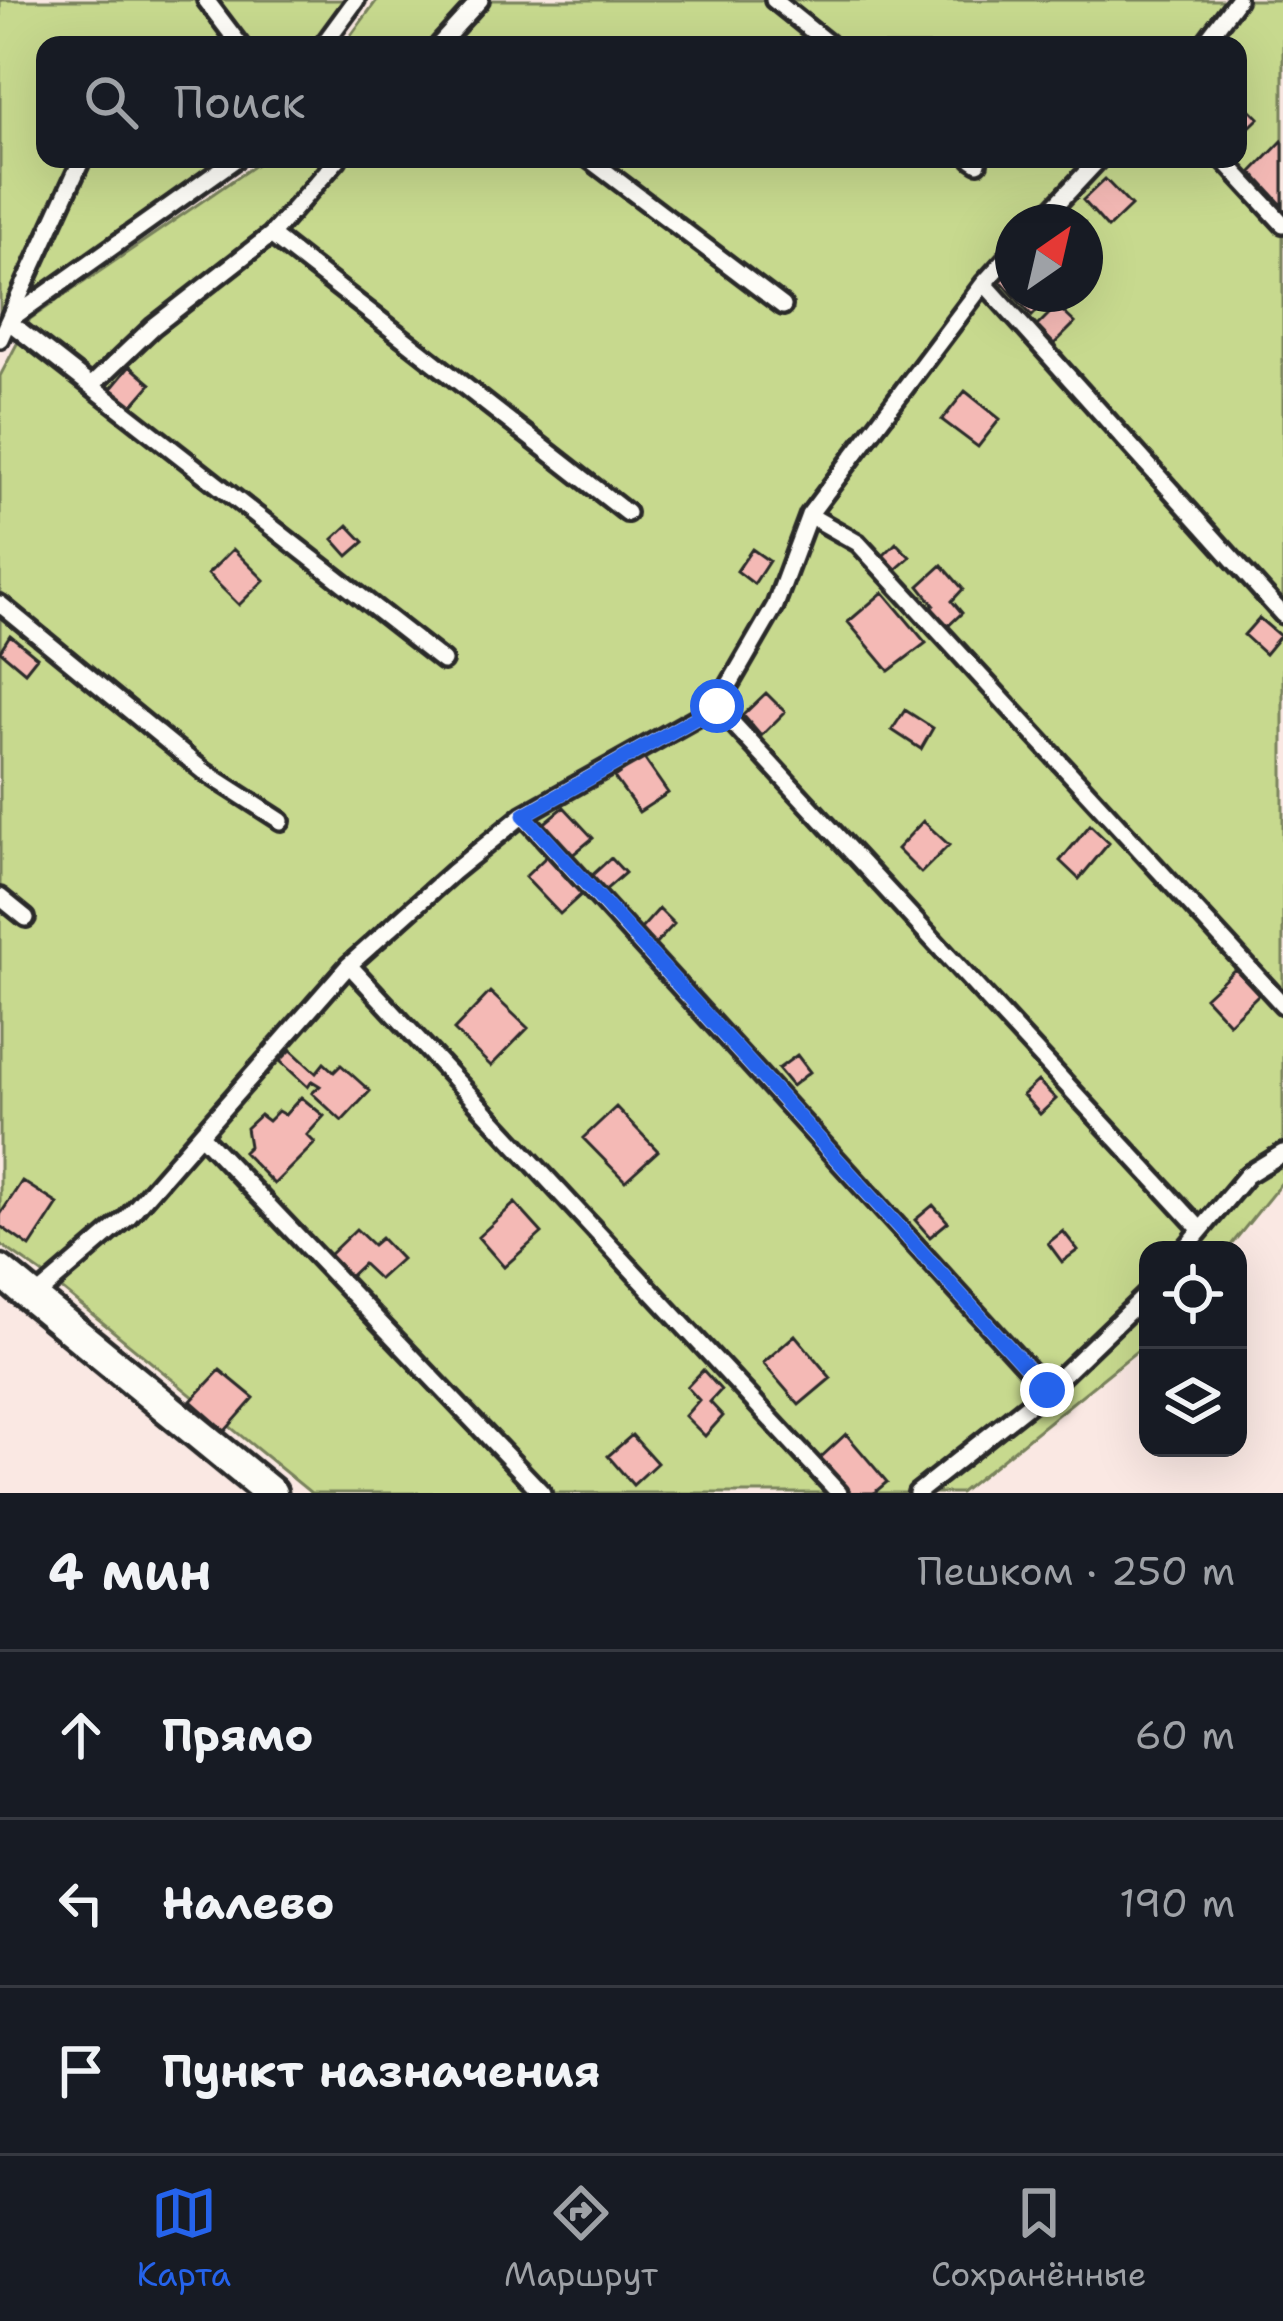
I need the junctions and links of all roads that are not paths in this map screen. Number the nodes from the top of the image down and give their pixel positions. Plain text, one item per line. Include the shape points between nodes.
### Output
1 (206, 0) edge
2 (356, 0) edge
3 (480, 0) edge
4 (774, 0) edge
5 (1238, 0) edge
6 (233, 36) edge
7 (330, 36) edge
8 (448, 36) edge
9 (819, 36) edge
10 (1211, 36) edge
11 (78, 168) edge
12 (223, 168) edge
13 (330, 168) edge
14 (601, 168) edge
15 (1091, 168) edge
16 (1231, 168) edge
17 (1057, 204) edge
18 (1283, 224) edge
19 (271, 235) junction
20 (995, 271) edge
21 (984, 283) junction
22 (783, 306) dead end
23 (8, 321) junction
24 (0, 339) edge
25 (91, 386) junction
26 (627, 513) dead end
27 (809, 514) junction
28 (0, 604) edge
29 (1283, 615) edge
30 (443, 661) dead end
31 (717, 706) junction
32 (524, 815) junction
33 (281, 821) dead end
34 (0, 897) edge
35 (26, 918) dead end
36 (349, 965) junction
37 (1283, 1006) edge
38 (201, 1136) junction
39 (1283, 1153) edge
40 (1200, 1229) junction
41 (1191, 1241) edge
42 (0, 1271) edge
43 (35, 1297) junction
44 (1139, 1302) edge
45 (1047, 1390) junction
46 (271, 1493) edge
47 (542, 1493) edge
48 (838, 1493) edge
49 (917, 1493) edge

1 - 6 lane
2 - 7 lane
3 - 8 lane
4 - 9 lane
5 - 10 lane
11 - 23 lane
12 - 23 lane
13 - 19 lane
14 - 22 lane
15 - 17 lane
16 - 18 lane
19 - 25 lane
19 - 26 lane
20 - 21 lane
21 - 27 lane
21 - 29 lane
23 - 24 lane
23 - 25 lane
25 - 30 lane
27 - 31 lane via 775,606
27 - 37 lane via 858,543
28 - 33 lane via 206,772
31 - 32 lane
31 - 40 lane
32 - 36 lane
32 - 45 lane
34 - 35 lane
36 - 38 lane
36 - 48 lane
38 - 43 lane via 127,1218
38 - 47 lane
39 - 40 lane via 1247,1175
40 - 41 lane
42 - 43 street
43 - 46 street
44 - 45 lane
45 - 49 lane

